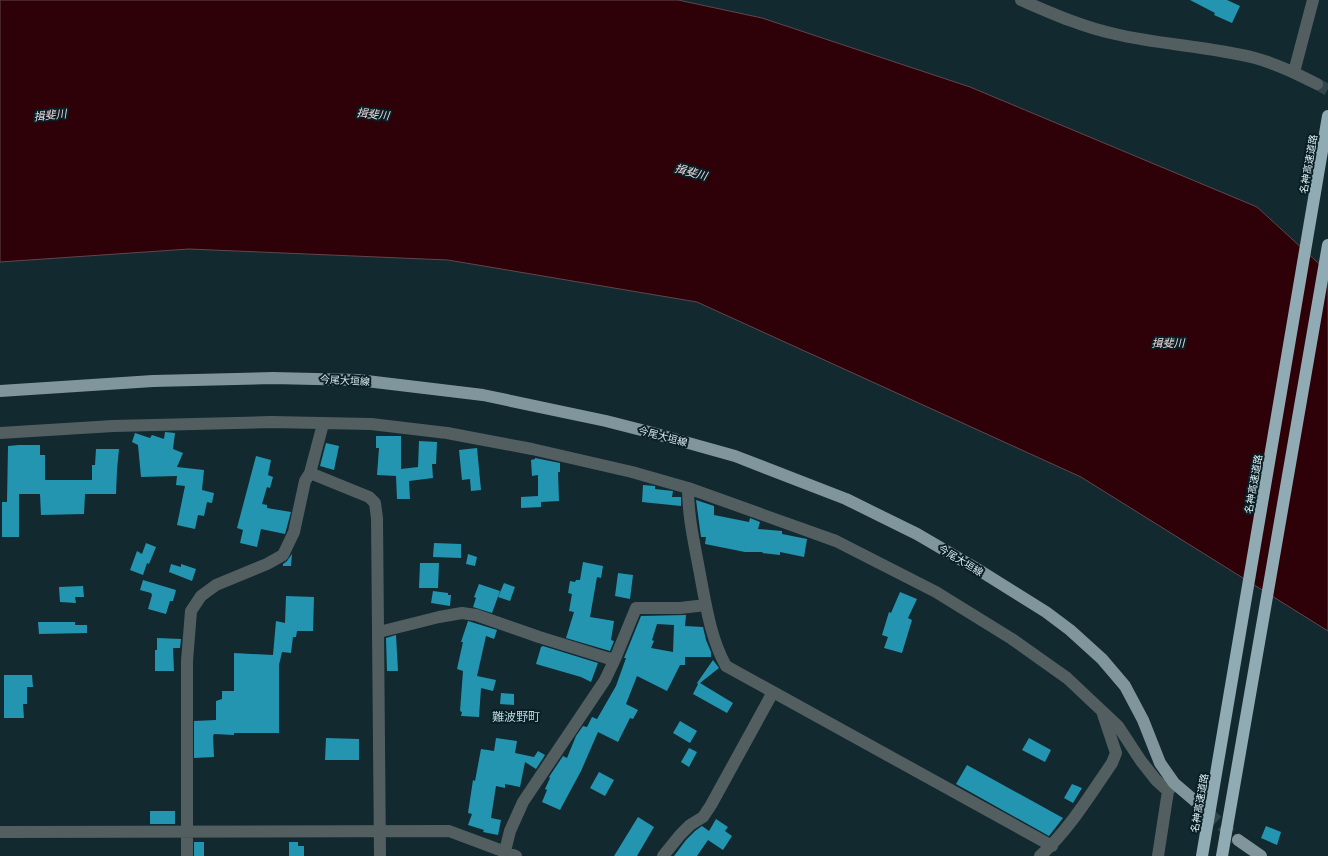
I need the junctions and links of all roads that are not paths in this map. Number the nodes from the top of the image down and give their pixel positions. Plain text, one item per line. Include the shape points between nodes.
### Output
1 (1021, 0) edge
2 (1313, 0) edge
3 (1294, 72) junction
4 (1317, 84) tunnel mouth
5 (1328, 116) edge
6 (1328, 244) edge
7 (0, 391) edge
8 (322, 424) junction
9 (0, 433) edge
10 (310, 474) junction
11 (688, 488) junction
12 (706, 605) junction
13 (379, 632) junction
14 (615, 659) junction
15 (773, 692) junction
16 (1101, 709) junction
17 (1171, 787) junction
18 (1195, 801) tunnel mouth
19 (380, 831) junction
20 (0, 832) edge
21 (187, 832) junction
22 (1238, 840) tunnel mouth
23 (1052, 846) junction
24 (504, 851) junction
25 (187, 856) edge
26 (380, 856) edge
27 (516, 856) edge
28 (663, 856) edge
29 (1040, 856) edge
30 (1158, 856) edge
31 (1202, 856) edge
32 (1222, 856) edge
33 (1261, 856) edge

1 - 3 street via 1058,16 1114,34 1256,58
2 - 3 street
3 - 4 street
5 - 31 highway, 名神高速道路
6 - 32 highway
7 - 17 main road, 今尾大垣線 via 153,381 273,378 358,380 483,395 606,421 735,456 846,499 917,534 989,576 1070,630 1102,659 1125,686 1143,720
8 - 9 street via 271,422 113,426
8 - 10 street
8 - 11 street via 371,424 447,433 532,449
10 - 13 street via 369,497 375,503
10 - 21 street via 305,481 294,532 284,555 216,585 201,596 191,611 187,660
11 - 12 street via 688,508
11 - 16 street via 836,541 936,592 1012,639 1067,678
12 - 14 street via 636,608
12 - 15 street via 720,656 726,666
13 - 14 street via 462,613 476,615
13 - 19 street
14 - 24 street via 605,680 523,802
15 - 23 street
15 - 28 street via 703,817 690,825
16 - 17 street via 1118,726 1156,780
16 - 23 street via 1116,753 1091,794
17 - 18 main road, 今尾大垣線
17 - 30 street
19 - 21 street
19 - 24 street via 449,831
19 - 26 street
20 - 21 street
21 - 25 street
22 - 33 main road
23 - 29 street
24 - 27 street

